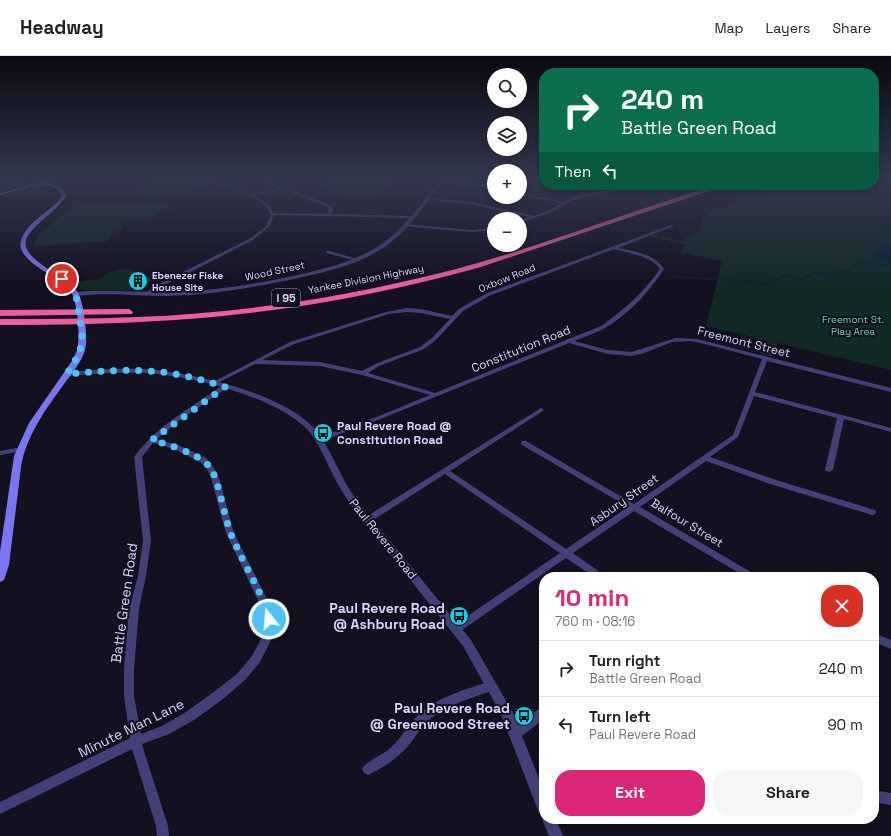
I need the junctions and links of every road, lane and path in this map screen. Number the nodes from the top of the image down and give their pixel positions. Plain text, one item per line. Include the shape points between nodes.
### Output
1 (47, 214) edge
2 (273, 214) edge
3 (295, 214) edge
4 (413, 214) edge
5 (522, 214) edge
6 (540, 214) edge
7 (611, 214) edge
8 (634, 214) edge
9 (329, 215) joint
10 (411, 217) junction
11 (534, 217) junction
12 (527, 220) edge
13 (404, 225) junction
14 (672, 226) dead end
15 (565, 229) dead end
16 (487, 230) edge
17 (614, 248) junction
18 (328, 252) dead end
19 (492, 252) edge
20 (355, 259) junction
21 (76, 294) junction
22 (147, 294) junction
23 (0, 313) edge
24 (454, 318) junction
25 (95, 321) junction
26 (0, 322) edge
27 (0, 327) edge
28 (569, 341) junction
29 (765, 358) junction
30 (253, 362) junction
31 (363, 373) junction
32 (67, 374) junction
33 (214, 383) junction
34 (225, 387) junction
35 (891, 390) edge
36 (752, 393) junction
37 (436, 395) junction
38 (541, 410) dead end
39 (841, 416) junction
40 (891, 430) edge
41 (152, 440) junction
42 (319, 440) junction
43 (524, 443) dead end
44 (21, 449) junction
45 (0, 453) edge
46 (705, 458) junction
47 (829, 470) dead end
48 (445, 472) junction
49 (635, 507) junction
50 (872, 512) dead end
51 (367, 520) junction
52 (567, 553) junction
53 (2, 556) edge
54 (539, 572) edge
55 (539, 572) edge
56 (595, 572) edge
57 (745, 572) edge
58 (0, 577) edge
59 (456, 629) junction
60 (879, 639) edge
61 (891, 645) edge
62 (492, 686) junction
63 (539, 716) edge
64 (515, 734) junction
65 (136, 741) junction
66 (368, 768) dead end
67 (539, 795) edge
68 (879, 797) edge
69 (891, 799) edge
70 (0, 808) edge
71 (551, 824) edge
72 (164, 836) edge
73 (556, 836) edge

1 - 21 main road via 27,234 23,250 29,257 66,282
2 - 22 street via 270,224 257,237
3 - 9 street
4 - 10 street, Wood Street
5 - 11 street
6 - 11 street
7 - 15 highway
8 - 25 highway, Yankee Division Highway / I 95 via 479,265 382,289 237,312 160,319
9 - 10 street
10 - 13 street, Wood Street
11 - 12 street
13 - 16 street via 471,231
13 - 20 street, Wood Street via 383,245
14 - 17 street, Oxbow Road
17 - 24 street, Oxbow Road via 489,294 468,305
17 - 28 street, Constitution Road via 658,262 662,269 623,314 603,327
18 - 20 street
19 - 23 highway, Yankee Division Highway / I 95 via 407,276 278,299 150,311
20 - 22 street, Wood Street via 308,274 243,288
21 - 22 street, Wood Street
21 - 32 main road via 82,344
24 - 30 street via 420,311 398,311 304,338
24 - 31 street, Oxbow Road via 422,348
25 - 26 highway, Yankee Division Highway / I 95
25 - 27 highway via 51,326
28 - 29 street, Freemont Street via 595,349 632,354 672,340 691,340
28 - 37 street, Constitution Road
29 - 35 street, Freemont Street
29 - 36 street, Asbury Street
30 - 31 street via 320,364
30 - 33 street
31 - 37 street
32 - 33 street, Paul Revere Road via 147,371 183,375
32 - 44 main road via 35,420
33 - 34 street, Paul Revere Road
34 - 41 street, Battle Green Road
34 - 42 street, Paul Revere Road via 279,406 302,421
36 - 39 street
36 - 46 street, Asbury Street via 736,436
37 - 42 street, Constitution Road
38 - 48 street
39 - 40 street
39 - 47 street
41 - 65 street, Battle Green Road via 138,458 147,540 134,609 129,669 129,696
41 - 65 street, Minute Man Lane via 197,457 210,468 230,533 268,611 270,627 256,659 241,677 190,716 165,730
42 - 51 street, Paul Revere Road via 349,496
43 - 49 street, Balfour Street
44 - 45 street
44 - 53 main road
46 - 49 street, Asbury Street
46 - 50 street
48 - 51 street
48 - 52 street
49 - 52 street, Asbury Street
49 - 57 street, Balfour Street
51 - 59 street, Paul Revere Road
52 - 55 street, Asbury Street
52 - 56 street
53 - 58 main road
54 - 59 street, Asbury Street
59 - 62 street, Paul Revere Road via 468,643
60 - 61 street
62 - 64 street, Paul Revere Road
62 - 66 street via 465,694 438,707 422,719 383,762
63 - 64 street
64 - 67 street, Paul Revere Road
65 - 70 street, Minute Man Lane
65 - 72 street, Battle Green Road
68 - 69 street
71 - 73 street

